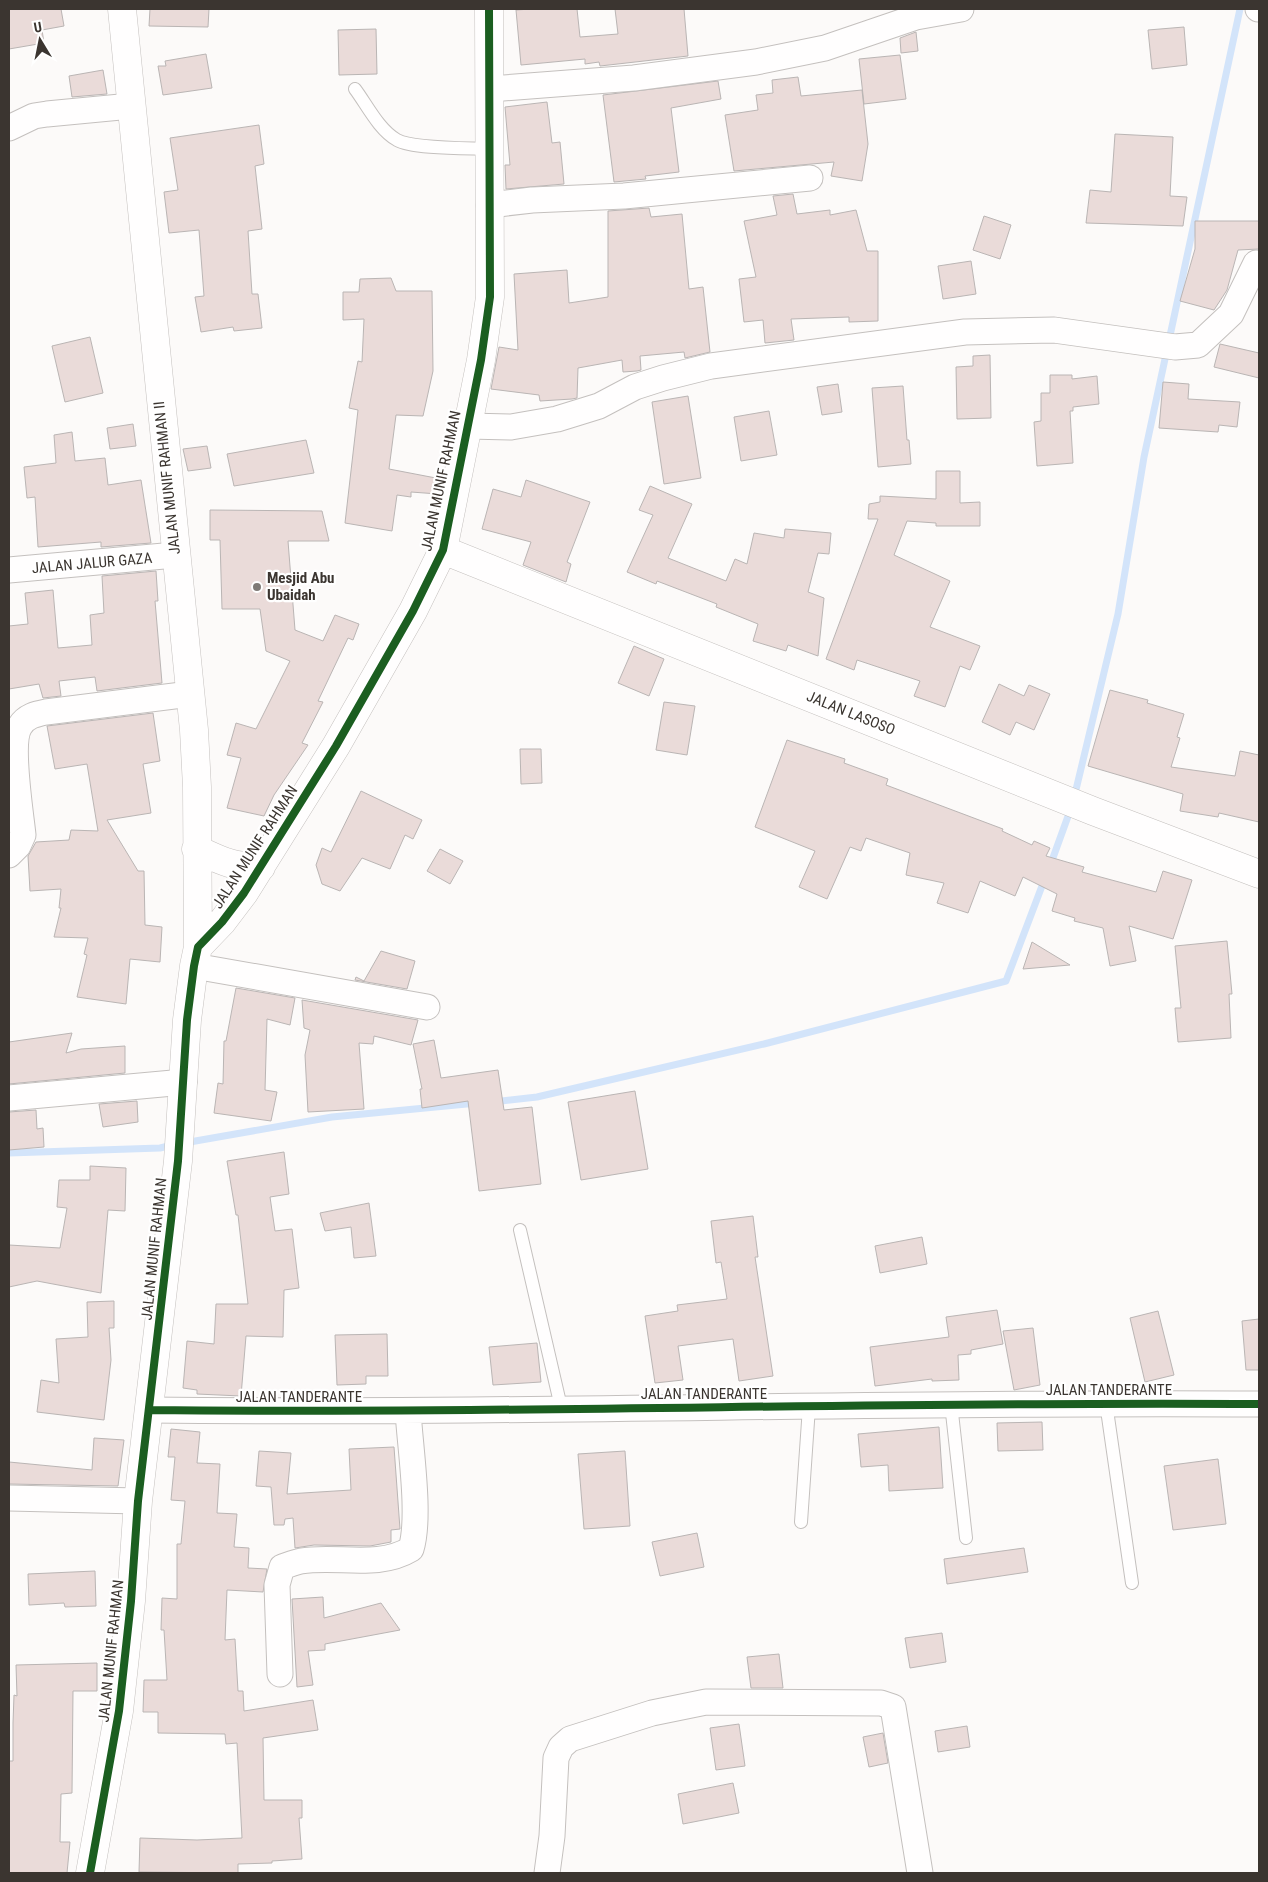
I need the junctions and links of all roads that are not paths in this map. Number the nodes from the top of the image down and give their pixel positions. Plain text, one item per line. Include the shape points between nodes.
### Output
1 (122, 9) edge
2 (489, 9) edge
3 (961, 9) edge
4 (355, 89) dead end
5 (490, 89) junction
6 (131, 106) junction
7 (9, 128) edge
8 (490, 149) junction
9 (810, 178) dead end
10 (489, 205) junction
11 (1256, 263) dead end
12 (468, 426) junction
13 (443, 550) junction
14 (176, 555) junction
15 (9, 570) edge
16 (190, 694) junction
17 (196, 849) junction
18 (9, 855) edge
19 (261, 867) junction
20 (1259, 874) edge
21 (196, 956) junction
22 (427, 1007) dead end
23 (184, 1082) junction
24 (9, 1098) edge
25 (520, 1230) dead end
26 (1106, 1403) junction
27 (951, 1404) junction
28 (1259, 1404) edge
29 (561, 1407) junction
30 (809, 1407) junction
31 (149, 1410) junction
32 (408, 1411) junction
33 (9, 1498) edge
34 (138, 1501) junction
35 (801, 1522) dead end
36 (966, 1538) dead end
37 (1132, 1583) dead end
38 (280, 1674) dead end
39 (90, 1873) edge
40 (547, 1873) edge
41 (920, 1873) edge

1 - 6 street, JALAN MUNIF RAHMAN II
2 - 5 street, JALAN MUNIF RAHMAN
3 - 5 street via 916,16 825,48 756,62 634,78
4 - 8 lane via 382,127 397,141
5 - 8 street, JALAN MUNIF RAHMAN
6 - 7 street via 34,116
6 - 14 street, JALAN MUNIF RAHMAN II
8 - 10 street, JALAN MUNIF RAHMAN
9 - 10 street
10 - 12 street, JALAN MUNIF RAHMAN via 490,297
11 - 12 street via 1231,314 1198,345 1175,347 1054,330 957,334 711,366 635,387 599,406 557,419 511,428
12 - 13 street, JALAN MUNIF RAHMAN
13 - 19 street, JALAN MUNIF RAHMAN via 336,746
13 - 20 street, JALAN LASOSO via 1092,811
14 - 15 street, JALAN JALUR GAZA
14 - 16 street, JALAN MUNIF RAHMAN II
16 - 17 street, JALAN MUNIF RAHMAN II via 197,787
16 - 18 street via 29,716 19,726 16,735 23,836
17 - 19 street via 231,865
17 - 21 street, JALAN MUNIF RAHMAN II
19 - 21 street, JALAN MUNIF RAHMAN
21 - 22 street
21 - 23 street, JALAN MUNIF RAHMAN
23 - 24 street
23 - 31 street, JALAN MUNIF RAHMAN
25 - 29 lane
26 - 27 street, JALAN TANDERANTE
26 - 28 street, JALAN TANDERANTE
26 - 37 lane
27 - 30 street, JALAN TANDERANTE
27 - 36 lane
29 - 30 street, JALAN TANDERANTE
29 - 32 street, JALAN TANDERANTE
30 - 35 lane
31 - 32 street, JALAN TANDERANTE
31 - 34 street, JALAN MUNIF RAHMAN
32 - 38 street via 414,1503 410,1549 401,1555 373,1559 301,1561 282,1567 277,1585
33 - 34 street
34 - 39 street, JALAN MUNIF RAHMAN via 120,1711
40 - 41 street via 556,1758 561,1747 570,1739 652,1714 706,1702 880,1703 893,1707

